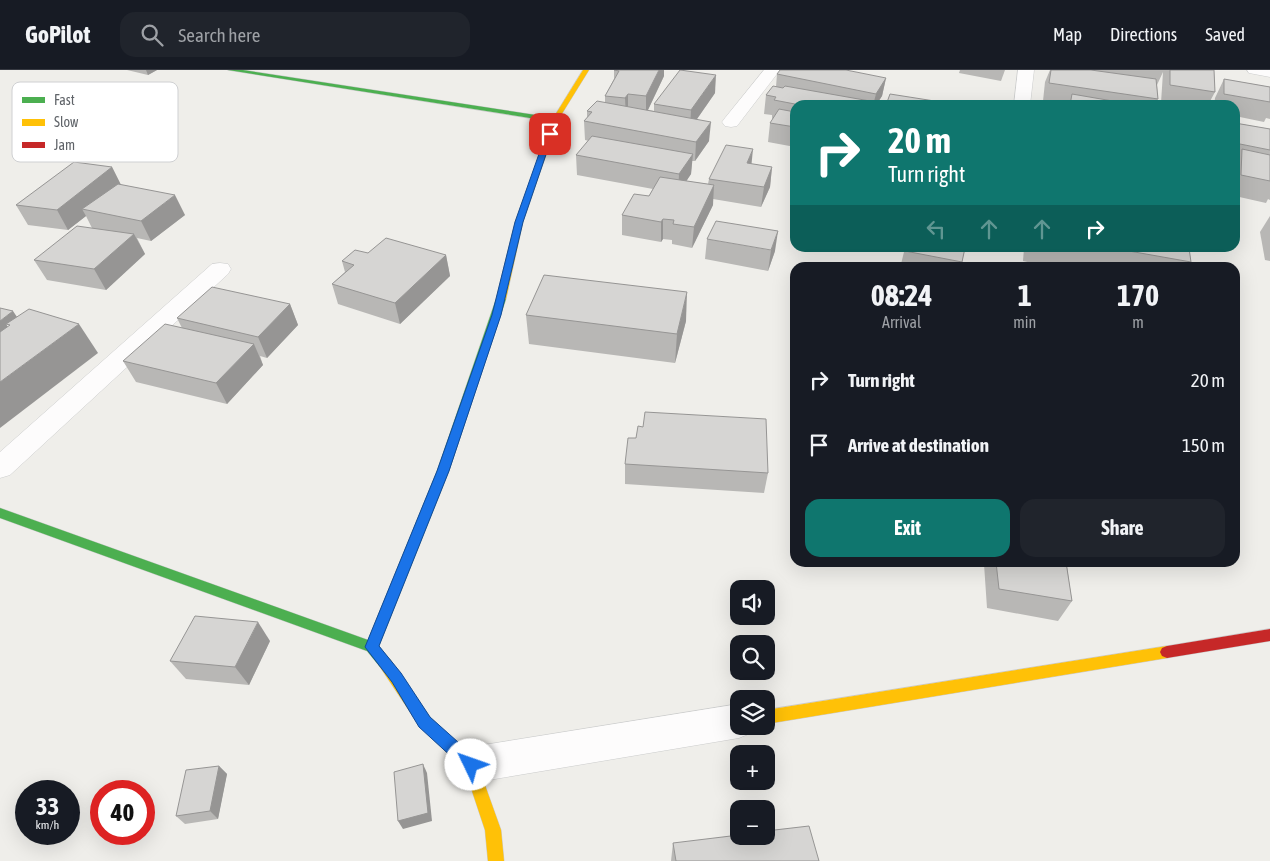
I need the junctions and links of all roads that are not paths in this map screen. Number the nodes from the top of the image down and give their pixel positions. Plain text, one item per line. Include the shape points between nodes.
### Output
1 (231, 70) edge
2 (586, 70) edge
3 (772, 70) edge
4 (1026, 70) edge
5 (1255, 70) edge
6 (1270, 72) edge
7 (1023, 100) edge
8 (555, 120) junction
9 (731, 122) dead end
10 (220, 269) dead end
11 (0, 468) edge
12 (0, 514) edge
13 (1270, 635) edge
14 (372, 647) junction
15 (775, 716) edge
16 (730, 722) edge
17 (471, 765) junction
18 (496, 861) edge

1 - 8 street
2 - 8 street
3 - 9 street
4 - 7 street
5 - 6 street
8 - 14 street via 519,222 497,315 446,462
10 - 11 street
12 - 14 street
13 - 15 street
14 - 17 street via 425,722
16 - 17 street
17 - 18 street via 493,830

